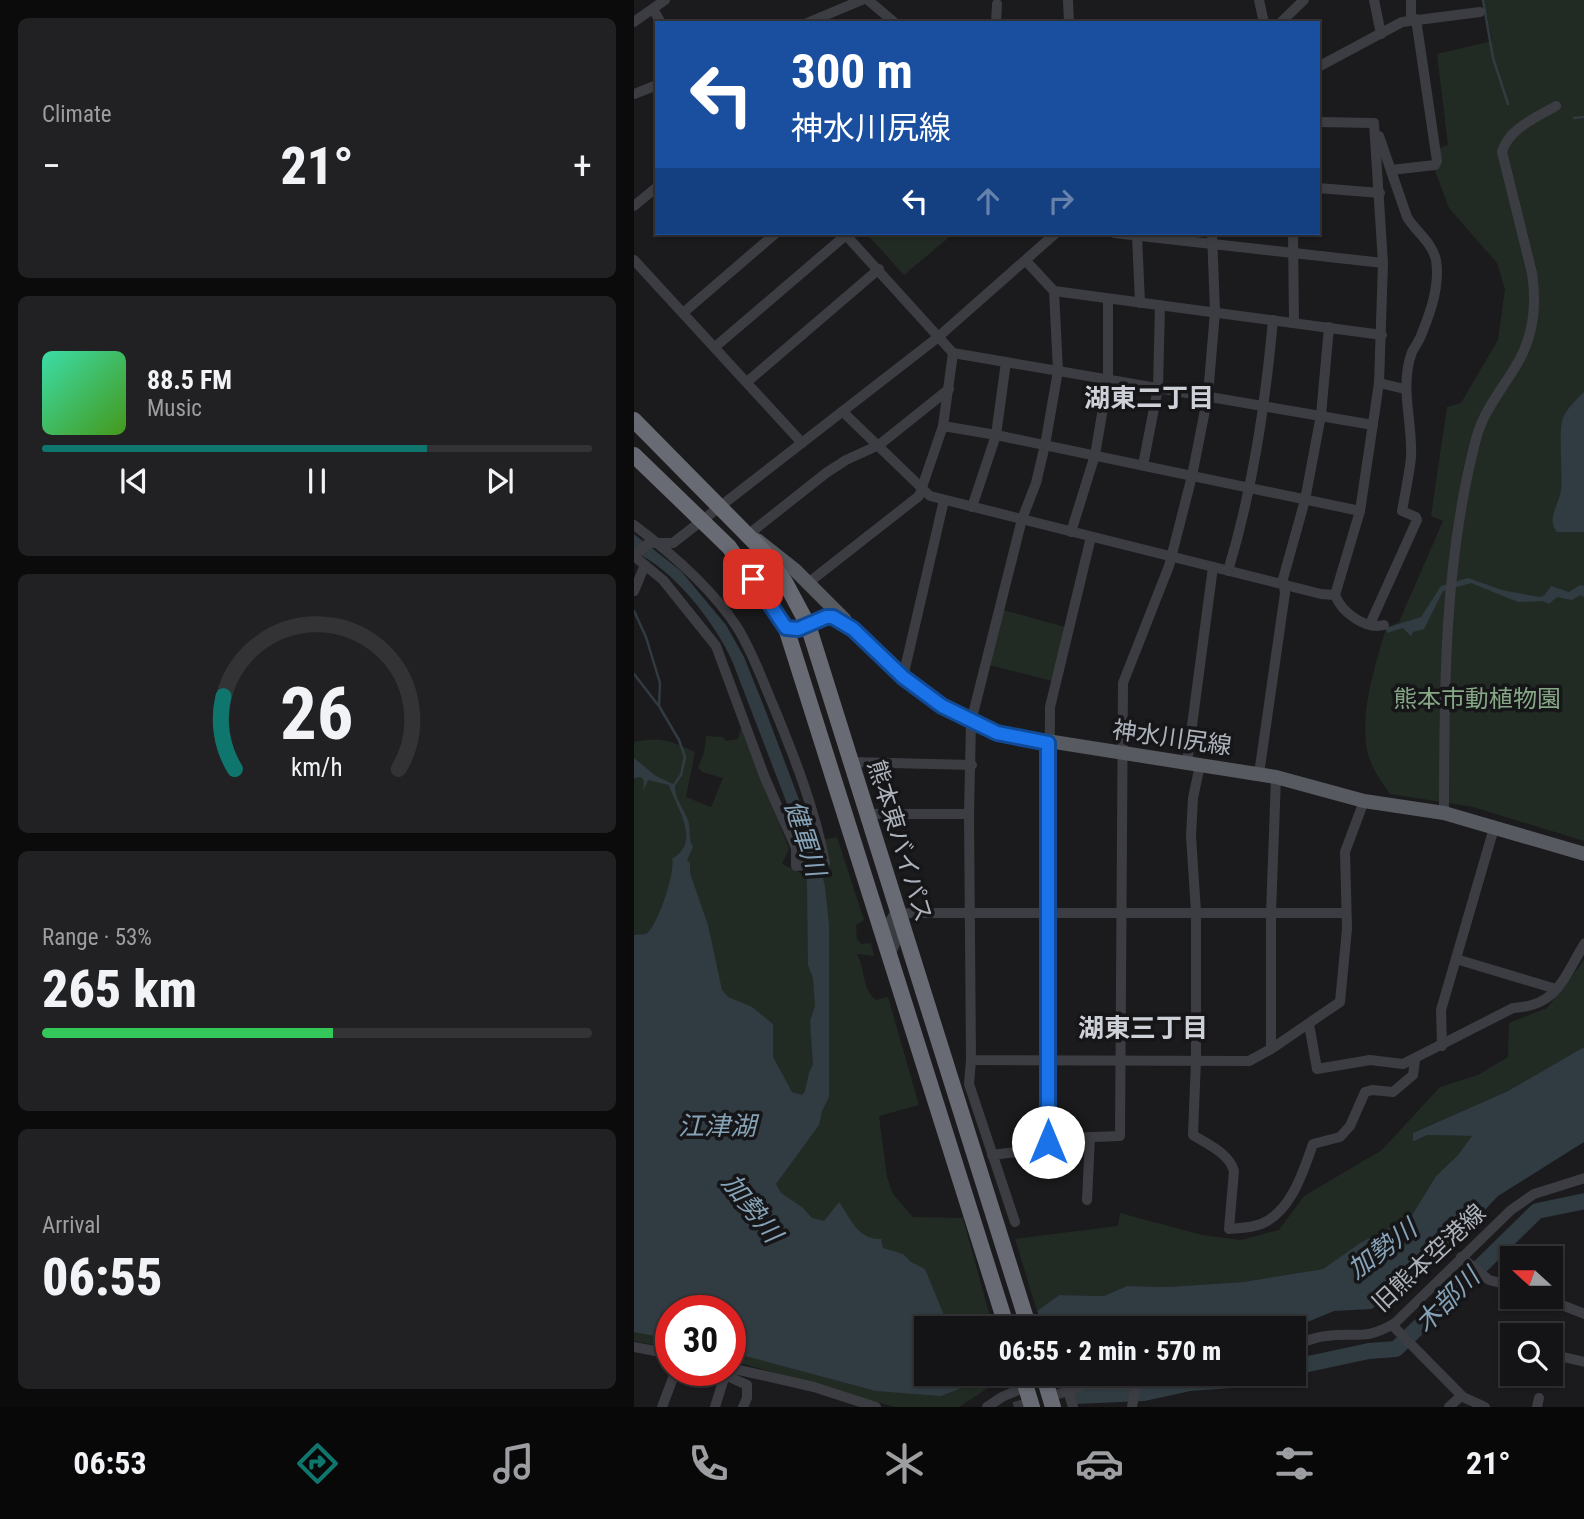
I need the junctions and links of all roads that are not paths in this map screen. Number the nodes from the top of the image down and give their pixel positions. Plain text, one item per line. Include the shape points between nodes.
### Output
1 (666, 0) edge
2 (862, 0) edge
3 (868, 0) edge
4 (1069, 0) edge
5 (1259, 0) edge
6 (1304, 0) edge
7 (1374, 0) edge
8 (1411, 0) edge
9 (997, 4) dead end
10 (653, 9) junction
11 (1480, 12) dead end
12 (1414, 20) junction
13 (660, 21) edge
14 (812, 21) edge
15 (893, 21) edge
16 (996, 21) edge
17 (1069, 21) edge
18 (1264, 21) edge
19 (1282, 21) edge
20 (634, 22) edge
21 (1381, 34) junction
22 (1320, 66) edge
23 (655, 86) edge
24 (634, 94) edge
25 (1556, 106) dead end
26 (1320, 122) edge
27 (1374, 123) junction
28 (1391, 170) junction
29 (1320, 188) edge
30 (655, 189) edge
31 (1380, 193) junction
32 (634, 206) edge
33 (774, 235) edge
34 (844, 235) edge
35 (846, 235) edge
36 (1054, 235) edge
37 (1137, 235) joint
38 (1293, 235) edge
39 (1213, 239) edge
40 (1295, 253) junction
41 (634, 260) edge
42 (1026, 261) junction
43 (1384, 263) junction
44 (879, 270) junction
45 (1054, 291) junction
46 (1108, 299) junction
47 (1140, 303) junction
48 (1160, 305) junction
49 (1215, 312) junction
50 (683, 313) junction
51 (1273, 320) junction
52 (1294, 323) junction
53 (1329, 327) junction
54 (1382, 335) junction
55 (937, 338) junction
56 (715, 347) junction
57 (953, 354) junction
58 (1006, 362) junction
59 (1058, 370) junction
60 (1108, 379) junction
61 (747, 382) junction
62 (1379, 383) junction
63 (1158, 388) junction
64 (949, 389) junction
65 (1405, 389) junction
66 (1207, 395) junction
67 (1265, 406) junction
68 (843, 412) junction
69 (1321, 415) junction
70 (634, 420) edge
71 (1373, 425) junction
72 (943, 426) junction
73 (996, 435) junction
74 (802, 443) junction
75 (878, 445) junction
76 (1045, 445) junction
77 (634, 455) edge
78 (1095, 455) junction
79 (1143, 465) junction
80 (1192, 475) junction
81 (922, 489) junction
82 (1250, 489) junction
83 (944, 500) junction
84 (1305, 500) junction
85 (719, 505) junction
86 (972, 507) junction
87 (1360, 511) junction
88 (1022, 519) junction
89 (701, 521) junction
90 (634, 525) edge
91 (747, 532) junction
92 (1071, 532) junction
93 (1091, 537) junction
94 (653, 543) junction
95 (634, 555) edge
96 (1171, 557) junction
97 (645, 565) junction
98 (1213, 567) junction
99 (1228, 571) junction
100 (808, 583) junction
101 (1286, 585) junction
102 (634, 590) edge
103 (1335, 595) junction
104 (1370, 624) junction
105 (808, 625) junction
106 (1385, 625) dead end
107 (786, 628) junction
108 (853, 629) junction
109 (903, 677) junction
110 (971, 722) junction
111 (1048, 743) junction
112 (1122, 754) junction
113 (851, 762) junction
114 (1193, 764) junction
115 (972, 765) junction
116 (1259, 774) junction
117 (1276, 777) junction
118 (1364, 801) junction
119 (1444, 813) junction
120 (867, 814) junction
121 (969, 814) junction
122 (1494, 828) junction
123 (1584, 854) edge
124 (1121, 912) junction
125 (1196, 912) junction
126 (970, 913) junction
127 (1048, 913) junction
128 (1272, 913) junction
129 (1346, 913) junction
130 (899, 914) junction
131 (1584, 943) edge
132 (890, 955) junction
133 (1456, 959) junction
134 (1556, 989) junction
135 (1309, 1024) junction
136 (1442, 1046) junction
137 (1271, 1049) junction
138 (1047, 1059) junction
139 (971, 1060) junction
140 (1120, 1060) junction
141 (1196, 1060) junction
142 (1415, 1060) junction
143 (961, 1087) junction
144 (1090, 1137) junction
145 (1048, 1142) junction
146 (992, 1155) junction
147 (1584, 1178) edge
148 (1087, 1200) dead end
149 (1015, 1222) dead end
150 (1461, 1257) junction
151 (1500, 1283) edge
152 (1563, 1306) edge
153 (1584, 1314) edge
154 (1003, 1316) edge
155 (1025, 1316) edge
156 (1392, 1325) junction
157 (1306, 1341) edge
158 (638, 1348) edge
159 (655, 1357) edge
160 (1563, 1357) edge
161 (1584, 1362) edge
162 (746, 1375) edge
163 (746, 1384) edge
164 (669, 1386) edge
165 (723, 1386) edge
166 (1017, 1386) edge
167 (1026, 1386) edge
168 (1049, 1386) edge
169 (1081, 1386) edge
170 (1136, 1386) edge
171 (842, 1395) junction
172 (1461, 1395) junction
173 (1133, 1404) edge
174 (1073, 1406) edge
175 (662, 1407) edge
176 (715, 1407) edge
177 (743, 1407) edge
178 (848, 1407) edge
179 (876, 1407) edge
180 (987, 1407) edge
181 (1032, 1407) edge
182 (1053, 1407) edge
183 (1450, 1407) edge
184 (1486, 1407) edge

1 - 10 street
2 - 14 street
3 - 15 street
4 - 17 street
5 - 18 street
6 - 19 street
7 - 21 street
8 - 12 street
9 - 16 street
10 - 13 street
10 - 20 street
11 - 12 street
12 - 21 street
12 - 28 street via 1437,161 1435,165
21 - 22 street
23 - 24 street
25 - 119 street via 1512,133 1502,152 1532,272 1534,316 1523,352 1476,438 1462,508 1447,612
26 - 27 street
27 - 28 street
27 - 31 street
28 - 65 street via 1407,216 1431,245 1436,261 1433,304 1413,351
29 - 31 street
30 - 32 street
31 - 43 street
33 - 50 street
34 - 56 street
35 - 44 street
36 - 42 street
37 - 39 street
37 - 47 street
38 - 40 street
39 - 40 street
39 - 49 street
40 - 43 street
40 - 52 street
41 - 50 street
42 - 45 street
42 - 55 street
43 - 54 street
44 - 55 street
44 - 61 street
45 - 46 street
45 - 59 street
46 - 47 street
46 - 60 street
47 - 48 street
48 - 49 street
48 - 63 street
49 - 51 street
49 - 66 street
50 - 56 street
51 - 52 street
51 - 67 street
52 - 53 street
53 - 54 street
53 - 69 street
54 - 62 street
55 - 57 street
55 - 68 street
56 - 61 street
57 - 58 street
57 - 64 street
58 - 59 street
58 - 73 street
59 - 60 street
59 - 76 street
60 - 63 street
60 - 78 street
61 - 74 street
62 - 65 street
62 - 71 street
63 - 66 street
63 - 79 street
64 - 72 street
64 - 75 street
65 - 104 street via 1411,458 1402,511 1417,520
66 - 67 street
66 - 80 street
67 - 69 street
67 - 82 street
68 - 74 street
68 - 75 street
69 - 71 street
69 - 84 street
70 - 85 highway, 熊本東バイパス
71 - 87 street
72 - 73 street
72 - 81 street
73 - 76 street
73 - 86 street
74 - 85 street
75 - 81 street
75 - 91 street via 826,473
76 - 78 street
76 - 88 street
77 - 89 highway, 熊本東バイパス
78 - 79 street
78 - 92 street
79 - 80 street
80 - 82 street
80 - 96 street
81 - 83 street
81 - 100 street
82 - 84 street
82 - 99 street
83 - 86 street
83 - 109 street
84 - 87 street
84 - 101 street via 1283,579
85 - 89 street
85 - 91 highway, 熊本東バイパス
86 - 88 street
87 - 103 street
88 - 92 street
88 - 110 street
89 - 94 street via 673,543
89 - 107 highway, 熊本東バイパス via 729,547
90 - 94 street
91 - 100 main road
91 - 105 highway, 熊本東バイパス via 785,582
92 - 93 street
93 - 96 street
93 - 111 street via 1050,707
94 - 95 street
94 - 97 street via 685,567 736,626 792,750 825,863 796,866 796,848 716,646 663,580
95 - 97 street
96 - 98 street
96 - 112 street via 1123,683
97 - 102 street
98 - 99 street
98 - 114 street
99 - 101 street
100 - 108 main road
101 - 103 street
101 - 116 street
103 - 104 street via 1353,618
104 - 106 street
105 - 107 main road, 神水川尻線
105 - 108 main road, 神水川尻線 via 833,617
105 - 113 highway, 熊本東バイパス
107 - 132 highway, 熊本東バイパス
108 - 109 main road, 神水川尻線
109 - 110 main road, 神水川尻線
110 - 111 main road, 神水川尻線 via 997,733
110 - 115 street
111 - 112 main road, 神水川尻線
111 - 127 street
112 - 114 main road, 神水川尻線
112 - 124 street
113 - 115 street
113 - 120 highway, 熊本東バイパス
114 - 116 main road, 神水川尻線
114 - 125 street via 1190,836
115 - 121 street
116 - 117 main road, 神水川尻線
117 - 118 main road, 神水川尻線
117 - 128 street
118 - 119 main road, 神水川尻線
118 - 129 street via 1345,852
119 - 122 main road, 神水川尻線
120 - 121 street
120 - 130 highway, 熊本東バイパス
121 - 126 street
122 - 123 main road, 神水川尻線
122 - 133 street
124 - 125 street
124 - 127 street
124 - 140 street
125 - 128 street
125 - 141 street
126 - 127 street
126 - 130 street
126 - 139 street
127 - 138 street
128 - 129 street
128 - 137 street
129 - 135 street via 1340,1002
130 - 132 street via 890,921 895,944
130 - 143 highway, 熊本東バイパス
131 - 134 street
132 - 154 highway, 熊本東バイパス
133 - 134 street
133 - 136 street via 1441,1010
134 - 136 street via 1549,999 1532,1007 1512,1008
135 - 137 street
135 - 142 street via 1317,1069 1370,1060 1403,1064
136 - 142 street
137 - 141 street via 1249,1060
138 - 139 street
138 - 140 street
138 - 145 street
139 - 143 street
140 - 141 street
140 - 144 street via 1120,1136
141 - 142 street via 1193,1135 1232,1164 1229,1229 1271,1219 1302,1177 1313,1144 1340,1137 1365,1092 1393,1092 1413,1075
143 - 146 street
143 - 155 highway, 熊本東バイパス via 989,1205
144 - 145 street
144 - 148 street
145 - 146 street
146 - 149 street
147 - 150 street, 旧熊本空港線 via 1534,1194
150 - 151 street via 1489,1280
150 - 156 street, 旧熊本空港線
152 - 153 street
156 - 157 street, 旧熊本空港線 via 1370,1335 1324,1336
156 - 172 street
158 - 159 street
160 - 161 street
162 - 171 street
163 - 177 street
164 - 175 street
165 - 176 street
166 - 180 street
167 - 181 highway
168 - 182 highway
169 - 174 street via 1067,1391
170 - 173 street
171 - 178 street via 840,1401
171 - 179 street
172 - 183 street
172 - 184 street

